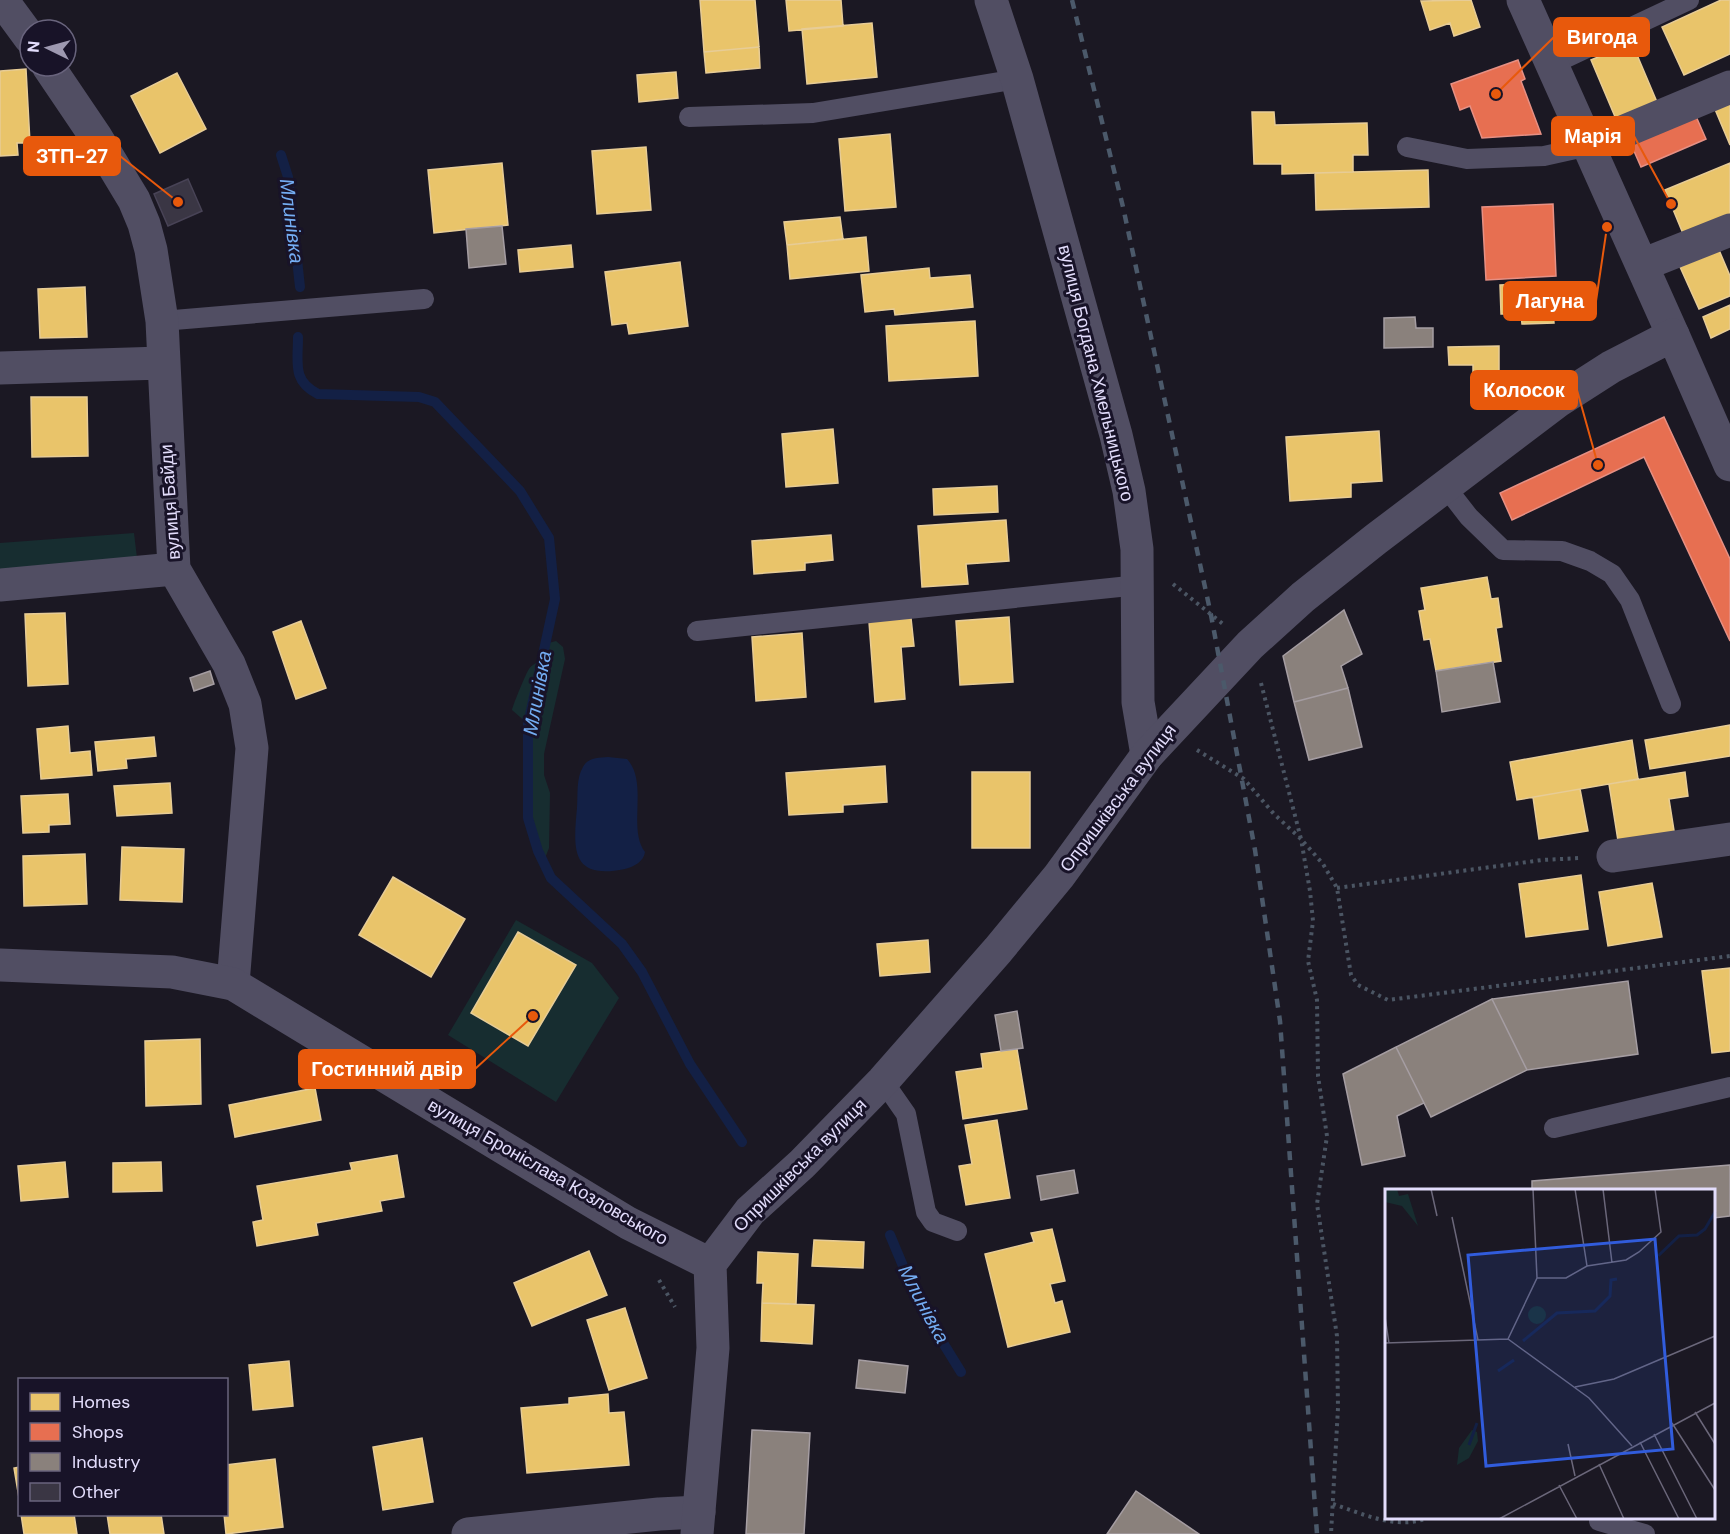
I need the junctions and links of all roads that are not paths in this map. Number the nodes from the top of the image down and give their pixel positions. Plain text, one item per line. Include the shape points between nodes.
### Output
1 (2, 0) edge
2 (991, 0) edge
3 (1523, 0) edge
4 (1689, 0) edge
5 (18, 22) edge
6 (1553, 64) junction
7 (56, 78) edge
8 (1017, 79) junction
9 (1730, 87) edge
10 (689, 117) dead end
11 (1589, 146) junction
12 (1407, 147) dead end
13 (1730, 231) edge
14 (1642, 265) junction
15 (424, 299) dead end
16 (162, 321) junction
17 (1673, 335) junction
18 (162, 363) junction
19 (0, 368) edge
20 (1730, 465) edge
21 (1444, 485) junction
22 (174, 569) junction
23 (0, 585) edge
24 (1139, 585) junction
25 (697, 631) dead end
26 (1671, 704) dead end
27 (1155, 745) junction
28 (1730, 839) edge
29 (1613, 856) road end
30 (0, 964) edge
31 (233, 984) junction
32 (883, 1081) junction
33 (1730, 1087) edge
34 (1554, 1128) dead end
35 (957, 1231) dead end
36 (710, 1264) junction
37 (1599, 1521) dead end
38 (698, 1523) edge
39 (468, 1534) edge
40 (1645, 1534) edge

1 - 5 street
2 - 8 street, вулиця Богдана Хмельницького
3 - 6 street
4 - 6 lane
6 - 11 street
7 - 16 street, вулиця Байди via 134,200 151,250
8 - 10 lane via 813,113
8 - 24 street, вулиця Богдана Хмельницького via 1116,435 1129,491
9 - 11 street
11 - 12 lane via 1544,156 1467,159
11 - 14 street
13 - 14 street
14 - 17 street
15 - 16 lane
16 - 18 street, вулиця Байди
17 - 20 street
17 - 21 street, Опришківська вулиця via 1586,381
18 - 19 street
18 - 22 street, вулиця Байди
21 - 26 lane via 1468,517 1503,550 1562,551 1612,574 1630,600
21 - 27 street, Опришківська вулиця via 1250,645
22 - 23 street
22 - 31 street, вулиця Байди via 229,664 245,704 252,748
24 - 25 lane
24 - 27 street, вулиця Богдана Хмельницького via 1138,702
27 - 32 street, Опришківська вулиця via 1059,876
28 - 29 street
30 - 31 street, вулиця Броніслава Козловського via 172,972
31 - 36 street, вулиця Броніслава Козловського via 627,1223
32 - 35 lane via 906,1114 926,1212 933,1222
32 - 36 street, Опришківська вулиця via 750,1211
33 - 34 lane
36 - 38 street via 713,1348
37 - 40 lane
38 - 39 street via 659,1514

